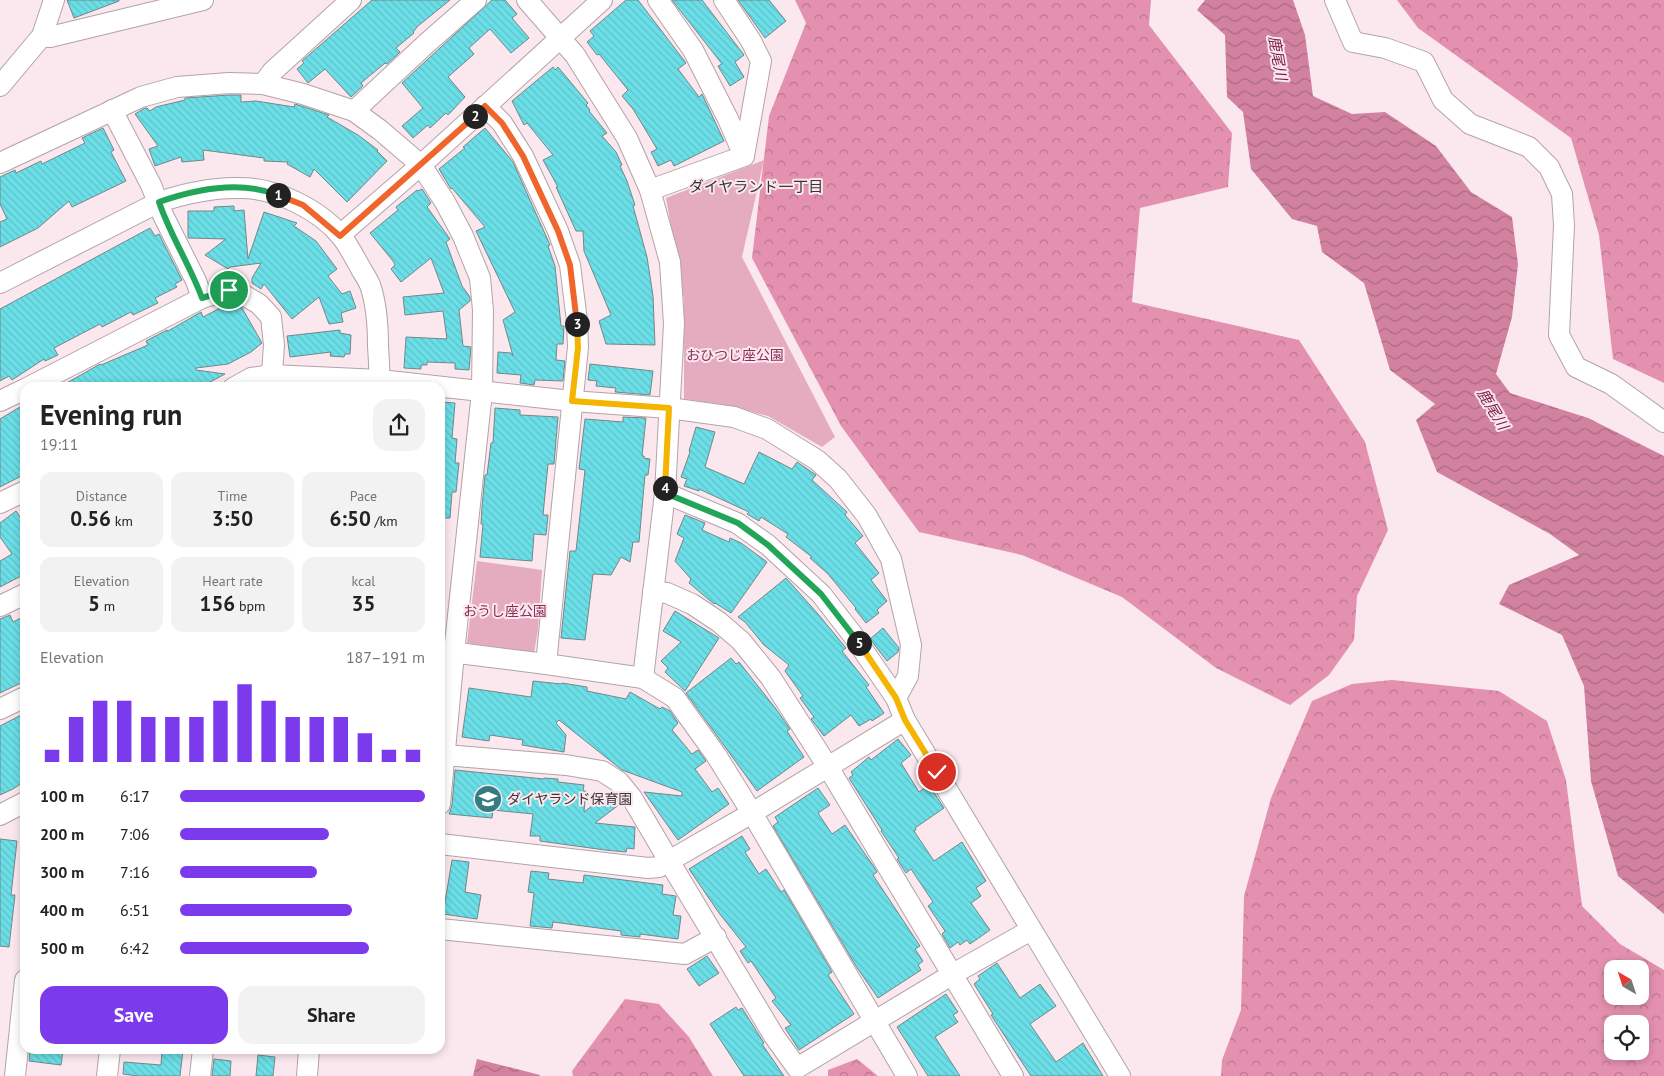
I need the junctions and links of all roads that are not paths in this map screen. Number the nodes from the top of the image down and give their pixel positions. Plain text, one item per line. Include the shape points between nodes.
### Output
1 (54, 0) edge
2 (202, 0) edge
3 (351, 0) edge
4 (476, 0) edge
5 (527, 0) edge
6 (602, 0) edge
7 (658, 0) edge
8 (724, 0) edge
9 (1335, 0) edge
10 (42, 36) junction
11 (559, 38) junction
12 (264, 84) junction
13 (0, 86) edge
14 (485, 106) junction
15 (112, 110) junction
16 (354, 111) junction
17 (744, 156) junction
18 (0, 163) edge
19 (421, 165) junction
20 (650, 190) junction
21 (159, 202) junction
22 (340, 236) junction
23 (0, 283) edge
24 (202, 298) junction
25 (271, 381) edge
26 (38, 382) edge
27 (244, 382) edge
28 (307, 382) edge
29 (379, 382) edge
30 (445, 389) edge
31 (20, 391) edge
32 (482, 392) junction
33 (0, 401) edge
34 (572, 401) junction
35 (669, 408) junction
36 (1664, 422) edge
37 (20, 493) edge
38 (665, 493) junction
39 (0, 503) edge
40 (653, 592) junction
41 (20, 596) edge
42 (0, 606) edge
43 (447, 652) edge
44 (546, 664) junction
45 (643, 678) junction
46 (896, 698) junction
47 (20, 699) edge
48 (0, 709) edge
49 (905, 720) junction
50 (445, 755) joint
51 (828, 767) junction
52 (20, 805) edge
53 (752, 813) junction
54 (0, 815) edge
55 (445, 845) edge
56 (669, 861) junction
57 (445, 930) edge
58 (1032, 930) junction
59 (716, 937) junction
60 (953, 974) junction
61 (874, 1021) junction
62 (20, 1028) edge
63 (110, 1054) edge
64 (203, 1054) edge
65 (310, 1054) edge
66 (15, 1076) edge
67 (107, 1076) edge
68 (200, 1076) edge
69 (307, 1076) edge
70 (907, 1076) edge
71 (1013, 1076) edge
72 (1120, 1076) edge

1 - 10 street
2 - 10 street via 50,37
3 - 12 street via 272,72
4 - 16 street
5 - 11 street
6 - 11 street
7 - 17 street via 693,50
8 - 17 street via 761,61
9 - 36 street via 1353,42 1385,48 1424,62 1443,100 1470,124 1529,147 1549,167 1562,194 1564,225 1559,335 1576,367 1611,384
10 - 13 street
11 - 14 street
11 - 20 street via 575,55 622,130
12 - 15 street via 177,87
12 - 16 street
14 - 19 street
14 - 34 street via 502,123 523,156 570,265 578,348
15 - 18 street
15 - 21 street
16 - 19 street
17 - 20 street
19 - 22 street
19 - 32 street via 463,236 480,278
20 - 35 street via 670,262 674,324
21 - 22 street via 204,190 242,187 303,205
21 - 23 street
21 - 24 street
22 - 29 street via 370,286 378,332
24 - 25 street via 229,290 259,304 271,317 274,345
24 - 26 street
25 - 27 street via 251,378
25 - 28 street
30 - 32 street
31 - 33 street
32 - 34 street
32 - 43 street
34 - 35 street
34 - 44 street
35 - 38 street
35 - 46 street via 734,417 766,429 817,460 838,479 867,516 891,559 911,646 908,676
37 - 39 street
38 - 40 street
38 - 46 street via 738,523 768,545 821,594
40 - 45 street
40 - 51 street via 667,593 692,604 720,622 741,641 771,678
41 - 42 street
43 - 44 street
43 - 50 street
44 - 45 street
45 - 53 street via 675,698
46 - 49 street
47 - 48 street
49 - 51 street
49 - 58 street
50 - 56 street via 602,771 618,782 632,798
51 - 53 street
51 - 60 street
52 - 54 street
53 - 56 street
53 - 61 street
55 - 56 street via 648,868 660,867
56 - 59 street
57 - 59 street via 685,954
58 - 60 street
58 - 72 street
59 - 61 street via 774,1036 797,1068
60 - 61 street
60 - 71 street
61 - 70 street
62 - 66 street
63 - 67 street
64 - 68 street
65 - 69 street

